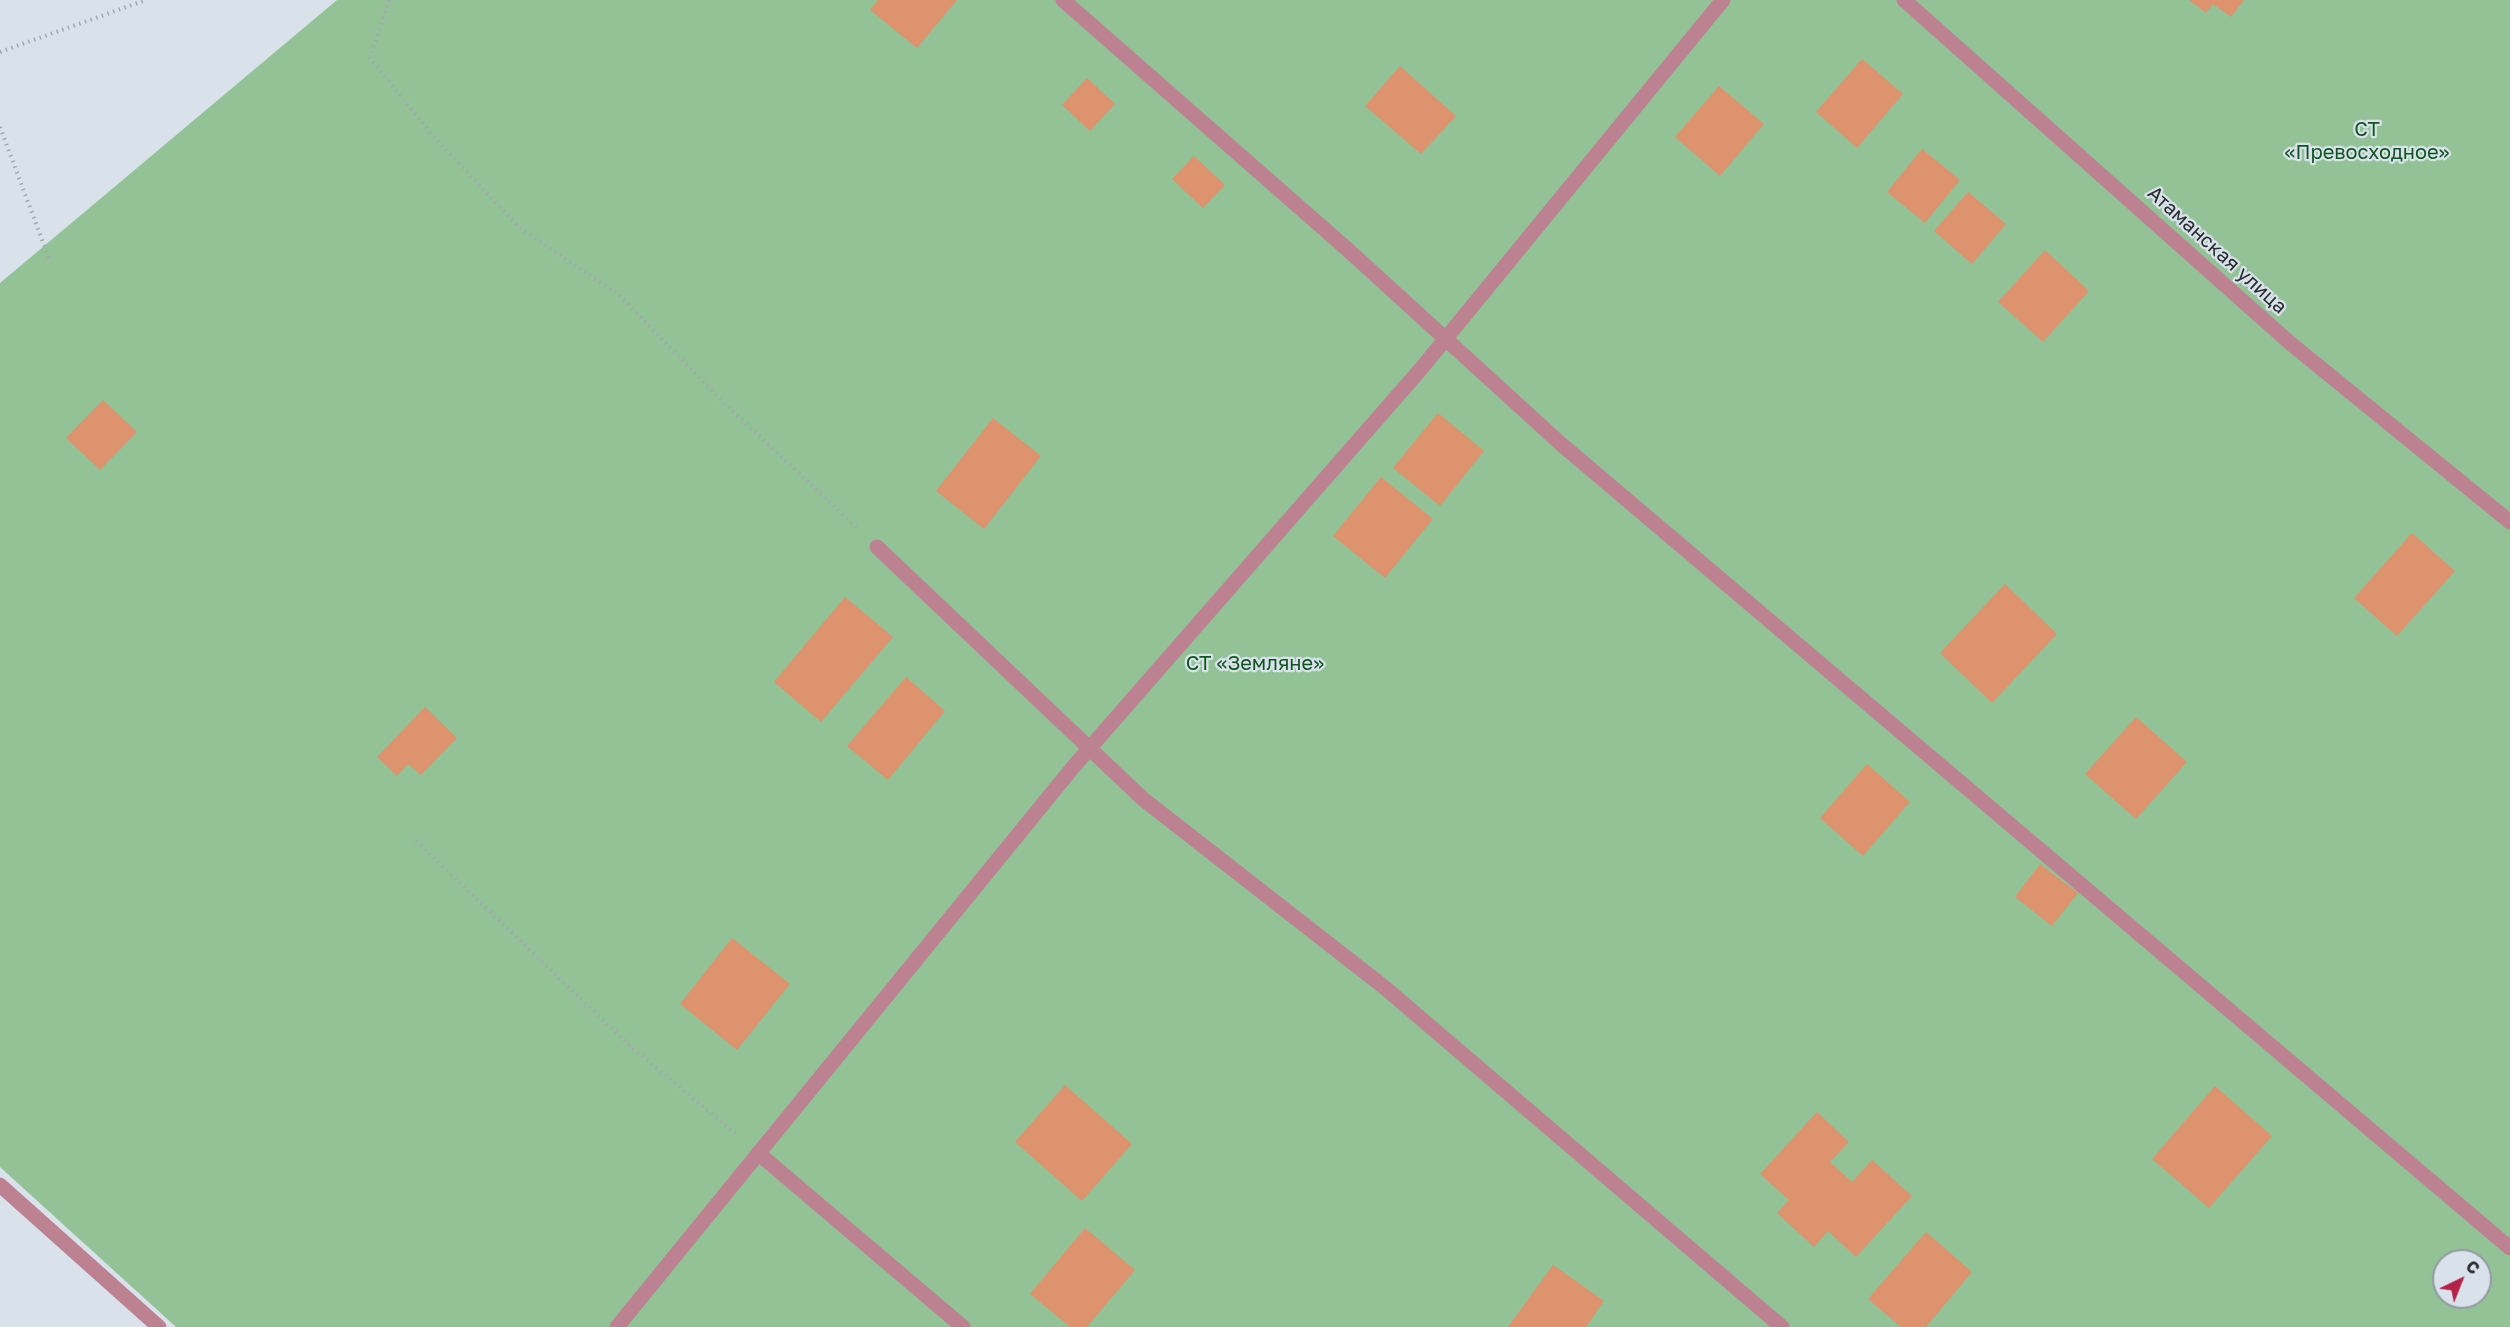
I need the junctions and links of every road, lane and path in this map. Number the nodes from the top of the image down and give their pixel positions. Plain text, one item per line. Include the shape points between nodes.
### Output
1 (146, 0) edge
2 (389, 0) edge
3 (1063, 0) edge
4 (1724, 0) edge
5 (1904, 0) edge
6 (0, 52) edge
7 (0, 128) edge
8 (50, 261) dead end
9 (2510, 522) edge
10 (877, 547) joint
11 (1089, 751) junction
12 (416, 841) dead end
13 (758, 1153) junction
14 (0, 1185) edge
15 (2510, 1248) edge
16 (159, 1327) edge
17 (617, 1327) edge
18 (963, 1327) edge
19 (1782, 1327) edge

1 - 6 path
2 - 10 path via 370,58 432,135 520,228 619,295 720,400
3 - 15 street via 1347,249 1561,444
4 - 11 street via 1420,370
5 - 9 street, Атаманская улица via 2290,343
7 - 8 path
10 - 11 street
11 - 13 street
11 - 19 street via 1143,800 1384,987
12 - 13 path via 628,1044
13 - 17 street
13 - 18 street
14 - 16 street

